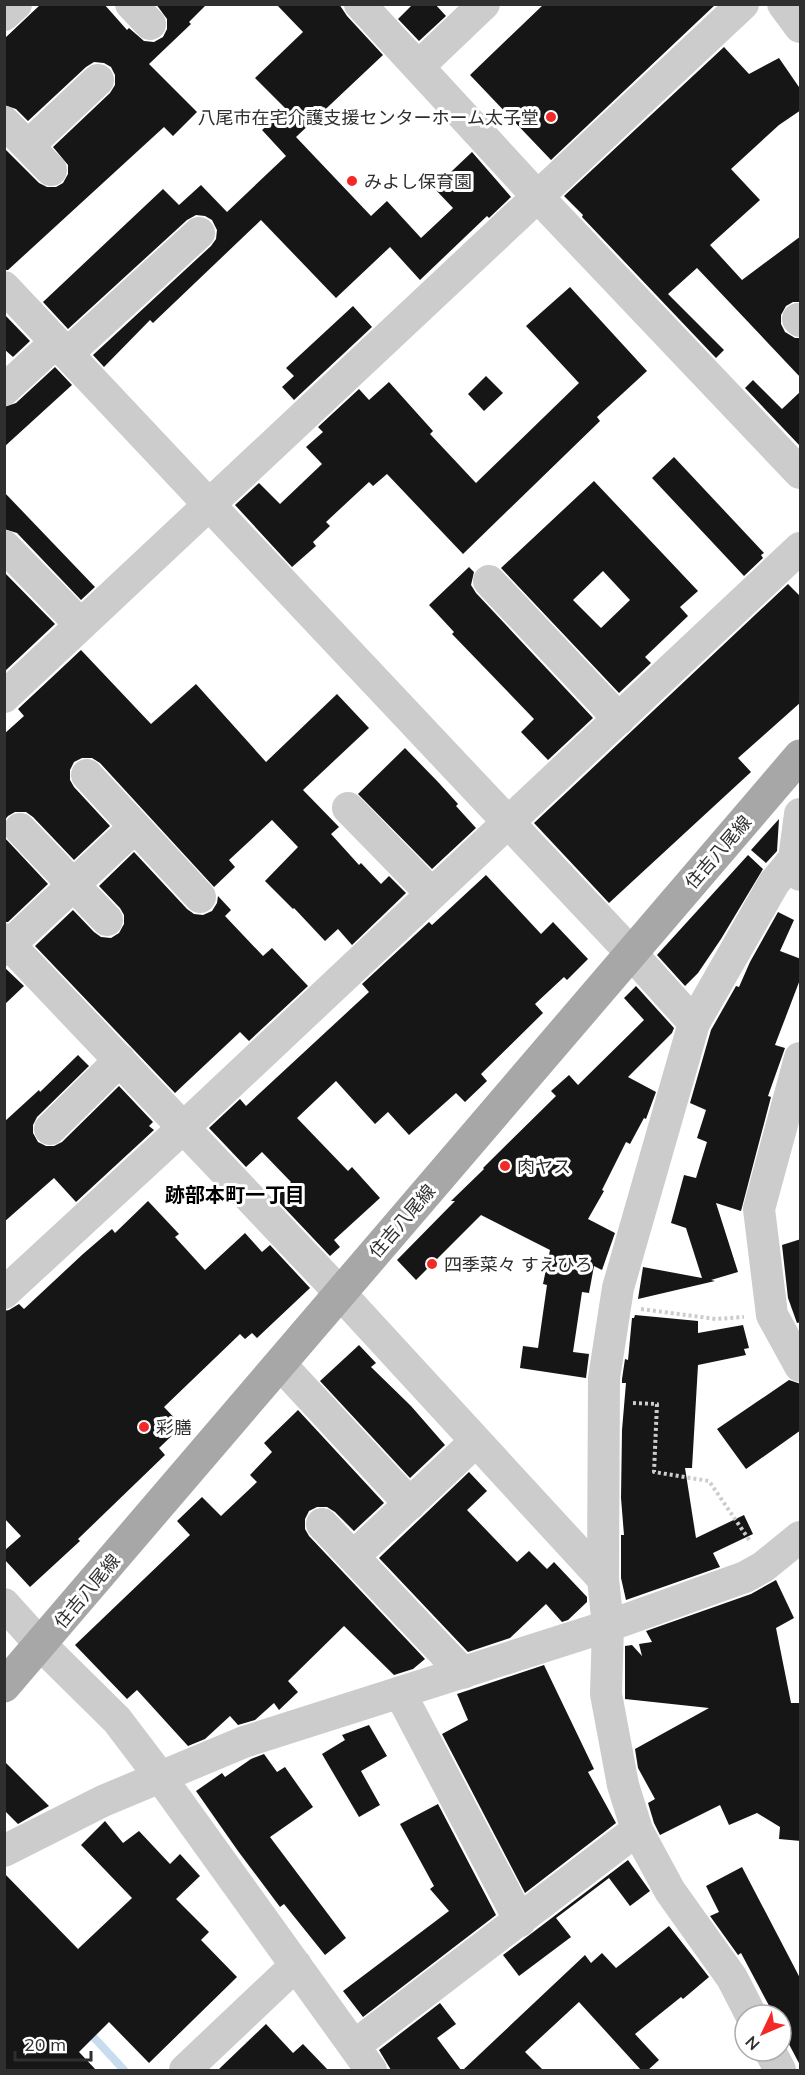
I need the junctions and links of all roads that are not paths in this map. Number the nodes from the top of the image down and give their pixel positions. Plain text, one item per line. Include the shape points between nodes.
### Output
1 (16, 4) edge
2 (360, 4) edge
3 (484, 4) edge
4 (743, 4) edge
5 (783, 4) edge
6 (4, 15) edge
7 (801, 27) edge
8 (418, 67) junction
9 (99, 80) dead end
10 (4, 122) edge
11 (28, 146) junction
12 (51, 171) dead end
13 (537, 196) junction
14 (199, 233) dead end
15 (4, 287) edge
16 (62, 348) junction
17 (4, 390) edge
18 (801, 473) edge
19 (208, 505) junction
20 (4, 546) edge
21 (801, 548) edge
22 (489, 581) dead end
23 (81, 625) junction
24 (4, 697) edge
25 (619, 719) junction
26 (801, 756) edge
27 (87, 775) dead end
28 (348, 808) dead end
29 (801, 814) edge
30 (509, 822) junction
31 (135, 827) junction
32 (20, 829) dead end
33 (797, 867) edge
34 (74, 885) junction
35 (432, 894) junction
36 (200, 897) dead end
37 (107, 920) dead end
38 (6, 945) edge
39 (631, 953) junction
40 (694, 1023) junction
41 (801, 1058) edge
42 (120, 1060) junction
43 (184, 1127) junction
44 (50, 1129) dead end
45 (4, 1293) edge
46 (340, 1293) junction
47 (280, 1364) junction
48 (801, 1365) edge
49 (476, 1442) junction
50 (410, 1504) junction
51 (322, 1524) dead end
52 (801, 1537) edge
53 (353, 1557) junction
54 (603, 1579) junction
55 (4, 1604) edge
56 (608, 1626) junction
57 (41, 1645) junction
58 (463, 1673) junction
59 (4, 1686) edge
60 (400, 1693) junction
61 (161, 1778) junction
62 (637, 1830) junction
63 (4, 1851) edge
64 (520, 1921) junction
65 (296, 1965) junction
66 (746, 2003) edge
67 (363, 2058) edge
68 (185, 2070) edge

1 - 6 street
2 - 8 street
3 - 8 street
4 - 13 street
5 - 7 street
8 - 13 street
9 - 11 street
10 - 11 street
11 - 12 street
13 - 18 street
13 - 19 street
14 - 16 street
15 - 16 street
16 - 17 street
16 - 19 street
19 - 23 street
19 - 30 street
20 - 23 street
21 - 25 street
22 - 25 street
23 - 24 street
25 - 30 street
26 - 39 main road, 住吉八尾線
27 - 31 street
28 - 35 street
29 - 33 street
30 - 35 street
30 - 39 street
31 - 34 street
31 - 36 street
32 - 34 street
33 - 40 street via 774,883
34 - 37 street
34 - 38 street
35 - 43 street
38 - 42 street
39 - 40 street
39 - 46 main road, 住吉八尾線
40 - 54 street via 622,1276 604,1378
41 - 48 street via 759,1209 772,1315
42 - 43 street
42 - 44 street
43 - 45 street
43 - 46 street
46 - 47 main road, 住吉八尾線
46 - 49 street
47 - 50 street
47 - 57 main road, 住吉八尾線
49 - 50 street
49 - 54 street
50 - 53 street
51 - 53 street
52 - 56 street via 745,1577
53 - 58 street
54 - 56 street
55 - 57 street
56 - 58 street
56 - 62 street via 606,1694 623,1785
57 - 59 main road, 住吉八尾線
57 - 61 street via 117,1720
58 - 60 street
60 - 61 street via 244,1742
60 - 64 street
61 - 63 street via 104,1801
61 - 65 street
62 - 64 street
62 - 66 street via 670,1891
64 - 67 street
65 - 67 street
65 - 68 street

